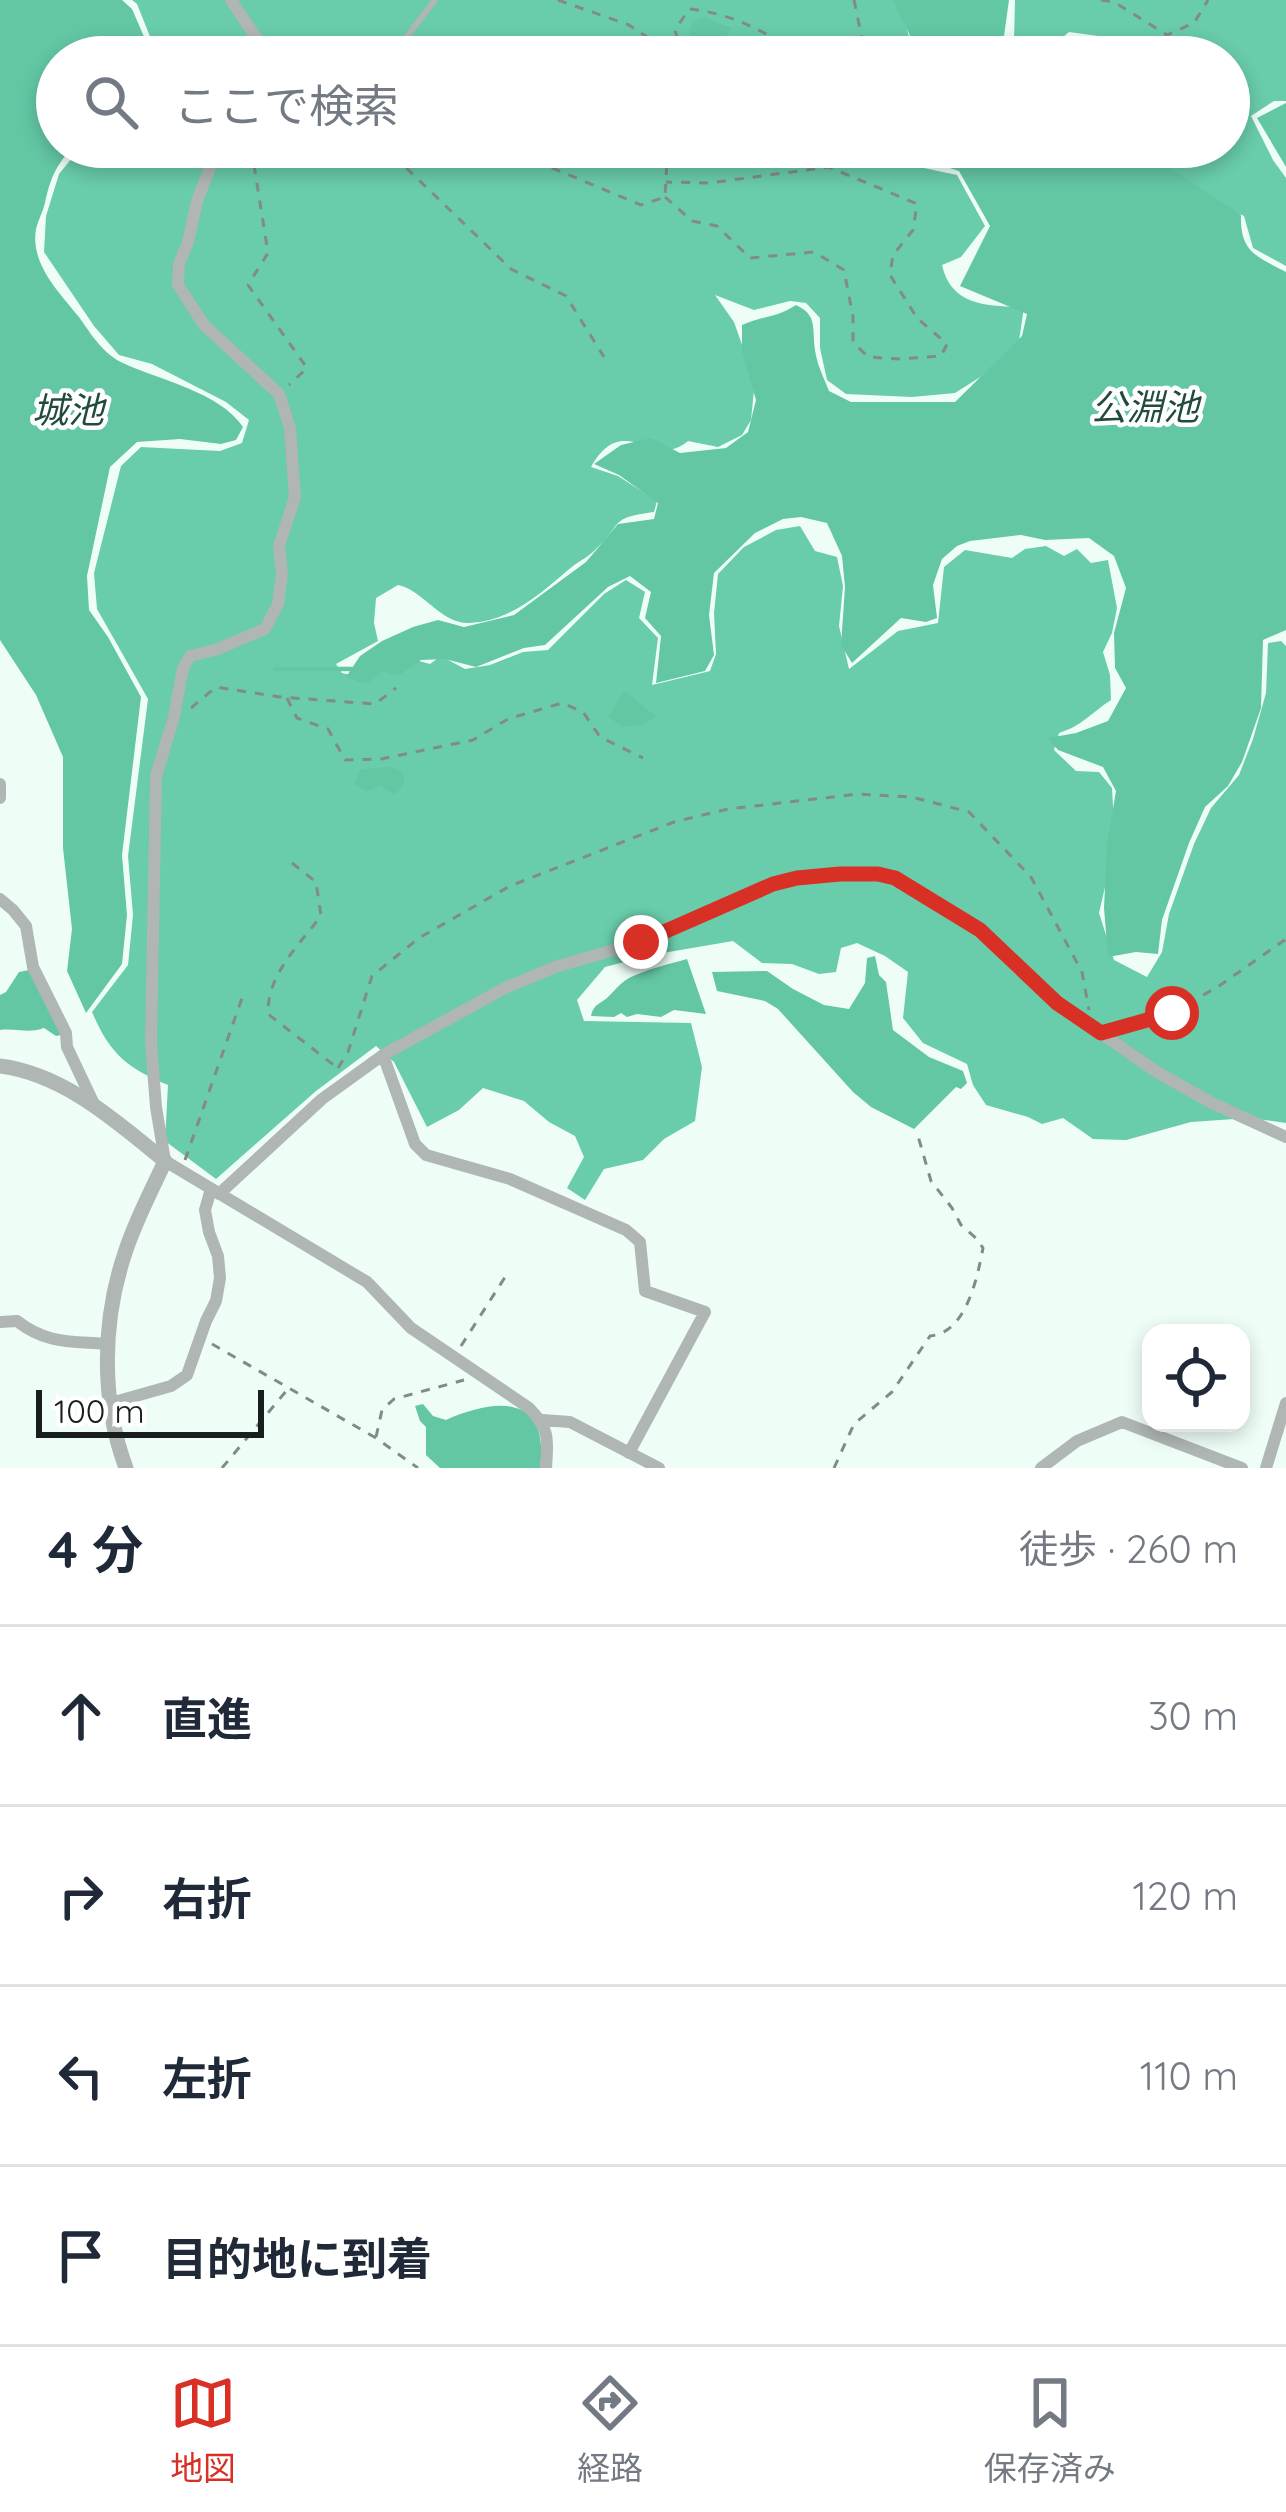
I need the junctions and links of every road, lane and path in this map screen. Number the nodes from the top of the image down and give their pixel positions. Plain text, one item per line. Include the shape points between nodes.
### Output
1 (231, 0) edge
2 (435, 0) edge
3 (558, 0) edge
4 (854, 0) edge
5 (1101, 0) edge
6 (1208, 0) edge
7 (255, 36) edge
8 (407, 36) edge
9 (646, 36) edge
10 (676, 36) edge
11 (770, 36) edge
12 (862, 36) edge
13 (210, 168) edge
14 (254, 168) edge
15 (406, 168) edge
16 (552, 168) edge
17 (667, 168) edge
18 (822, 168) edge
19 (832, 168) edge
20 (666, 182) junction
21 (665, 197) junction
22 (604, 356) dead end
23 (279, 394) junction
24 (396, 688) dead end
25 (286, 698) junction
26 (174, 717) junction
27 (643, 758) dead end
28 (0, 784) edge
29 (0, 798) edge
30 (292, 863) dead end
31 (0, 899) edge
32 (1286, 940) edge
33 (242, 998) dead end
34 (1096, 1030) junction
35 (382, 1055) junction
36 (0, 1066) edge
37 (94, 1104) junction
38 (918, 1136) dead end
39 (1286, 1137) edge
40 (165, 1161) junction
41 (181, 1171) junction
42 (215, 1191) junction
43 (507, 1274) dead end
44 (0, 1322) edge
45 (200, 1337) junction
46 (106, 1344) junction
47 (454, 1358) junction
48 (476, 1372) junction
49 (288, 1389) junction
50 (110, 1403) junction
51 (1286, 1403) edge
52 (542, 1420) junction
53 (376, 1438) junction
54 (629, 1453) junction
55 (126, 1468) edge
56 (222, 1468) edge
57 (418, 1468) edge
58 (546, 1468) edge
59 (659, 1468) edge
60 (834, 1468) edge
61 (1041, 1468) edge
62 (1242, 1468) edge
63 (1266, 1468) edge

1 - 7 street
2 - 8 lane
3 - 9 path
4 - 12 path
5 - 6 path via 1167,35 1194,23
10 - 11 path via 689,9 722,13
13 - 23 street via 178,285 204,325
14 - 23 path via 268,253 248,285 307,368
15 - 22 path via 511,269 566,296
16 - 21 path via 641,205
17 - 20 path
18 - 20 path
19 - 21 path via 917,204 890,275 917,318 947,344 940,356 868,358 853,342 844,270 814,252 750,258 717,226 692,221
20 - 21 path
23 - 26 street via 295,496 279,546 278,604 265,628 190,656
24 - 25 path via 375,704
25 - 26 path via 216,687
25 - 27 path via 297,718 328,729 345,760 473,740 508,718 562,703
26 - 40 street via 156,776 155,817 151,1042
28 - 29 street
30 - 34 path via 316,882 321,916 278,971 268,1014 338,1068 372,976 419,938 510,886 674,822 858,794 969,812 1031,877 1082,972
31 - 37 street via 26,926 33,968
32 - 34 path via 1172,1013
33 - 41 path
34 - 35 street via 944,906 895,878 840,874 773,884 641,942 555,967
34 - 39 street via 1156,1072
35 - 42 street
35 - 54 street via 426,1155 510,1179 626,1230 640,1242 645,1291 705,1312
36 - 37 street
37 - 40 street
38 - 60 path via 931,1181 983,1248 980,1261 955,1326 930,1336 892,1392 854,1424
40 - 41 street
40 - 46 street via 124,1254
41 - 42 street
42 - 45 street via 206,1210 220,1278
42 - 47 street via 367,1282
43 - 47 path
44 - 46 street via 17,1321 49,1340
45 - 49 path
45 - 50 street via 187,1376
46 - 50 street
47 - 48 street
48 - 52 street
48 - 53 path via 394,1399 382,1410
49 - 53 path
49 - 56 path
50 - 55 street
51 - 63 street
52 - 54 street via 570,1422
52 - 58 street
53 - 57 path
54 - 59 street
61 - 62 street via 1122,1421

